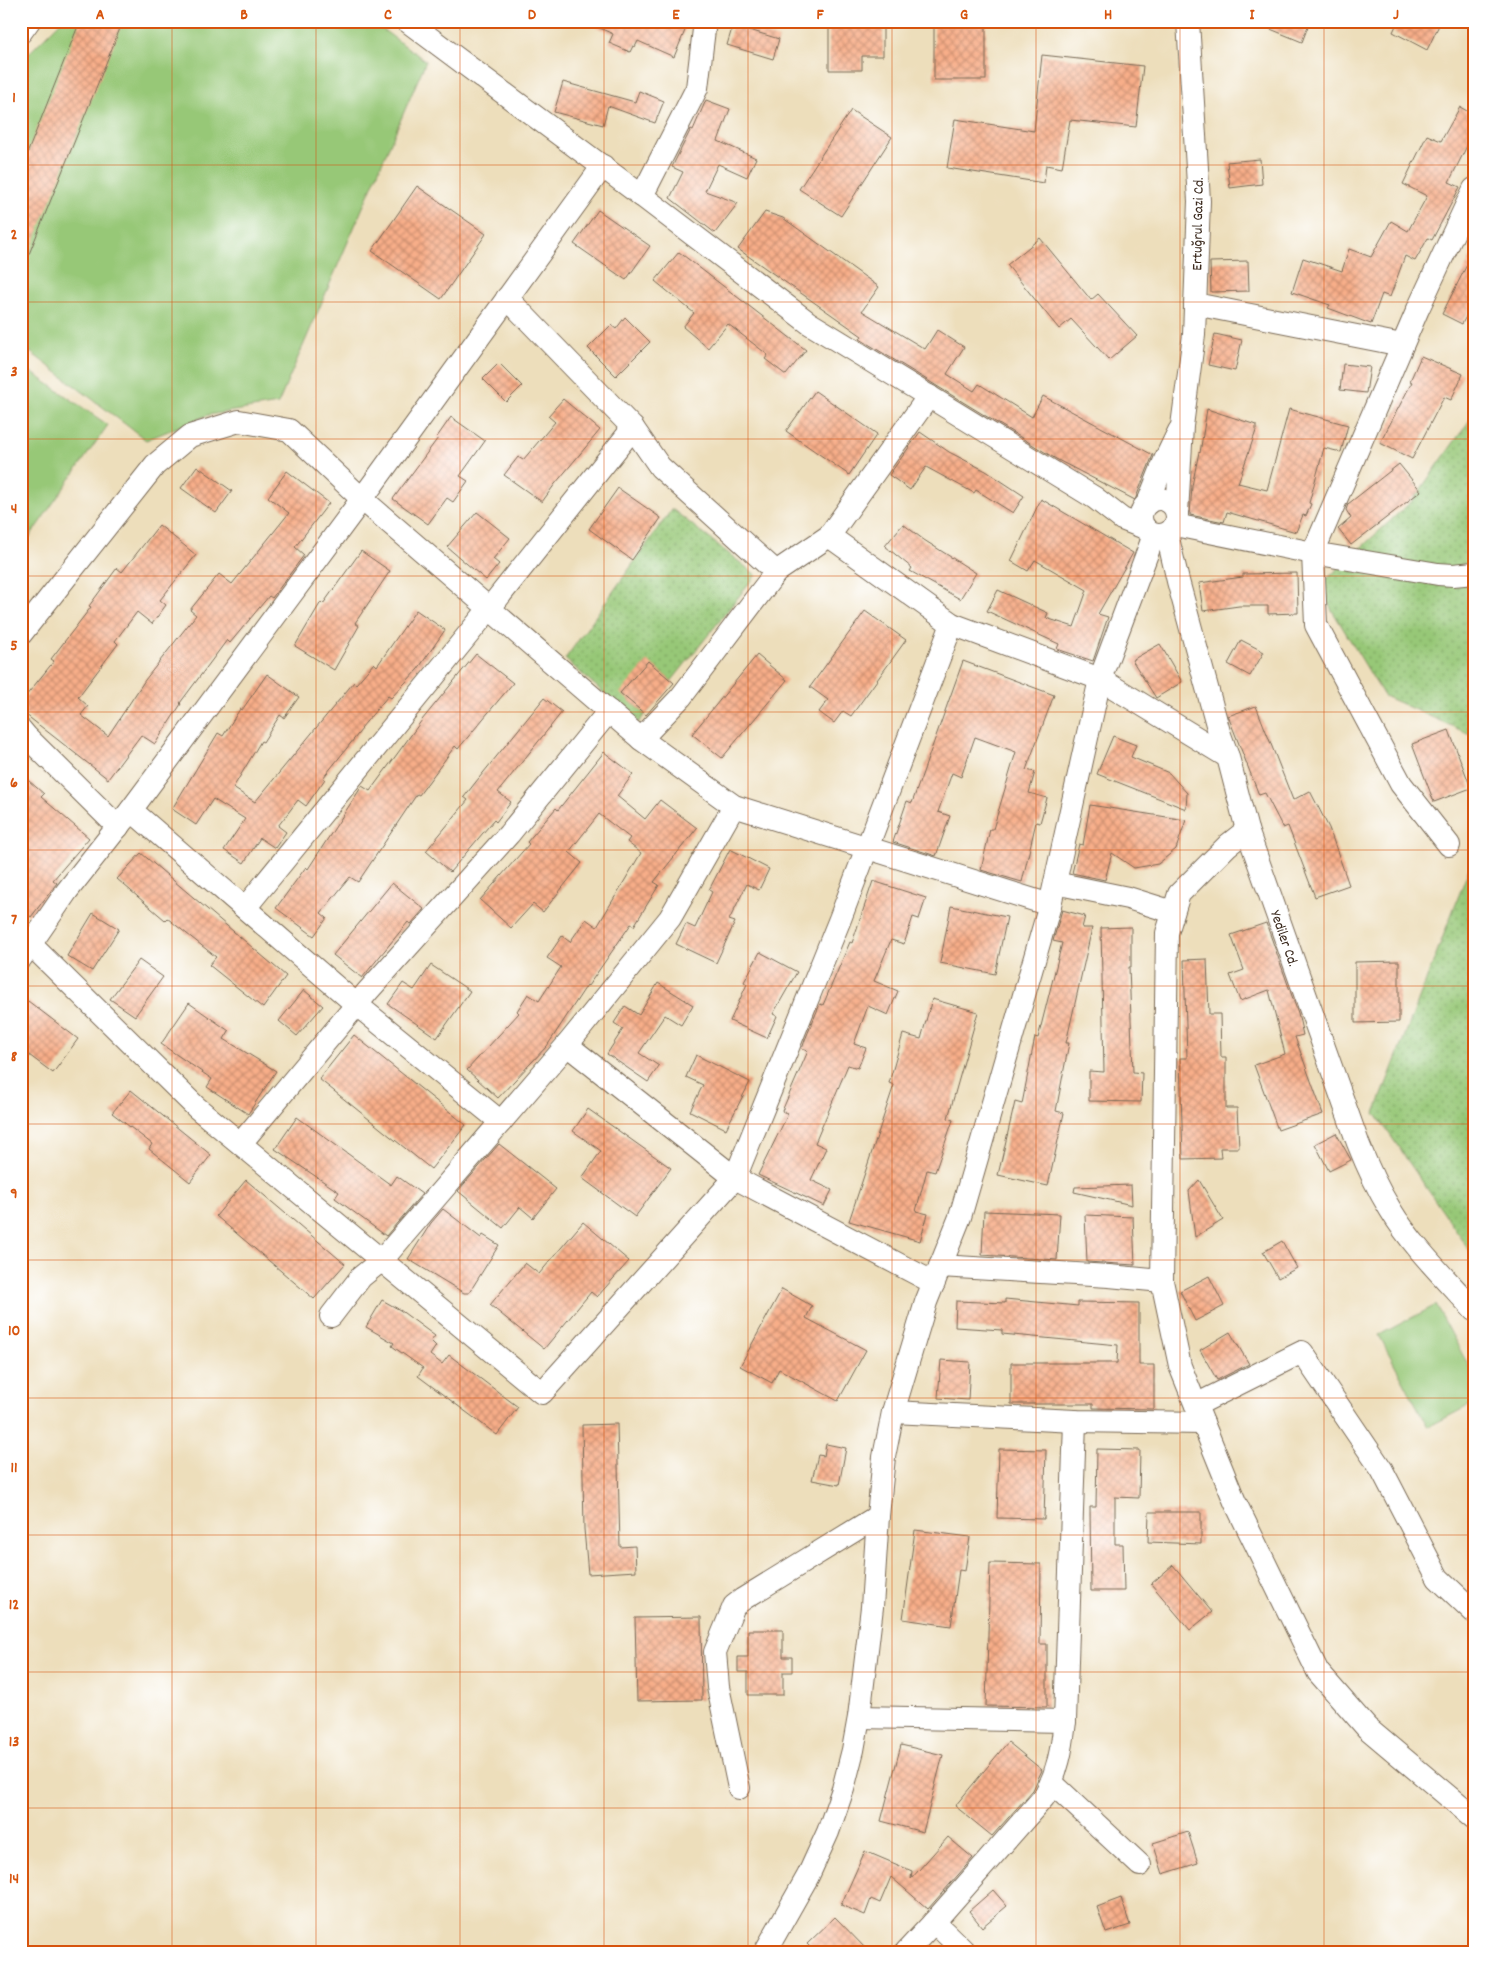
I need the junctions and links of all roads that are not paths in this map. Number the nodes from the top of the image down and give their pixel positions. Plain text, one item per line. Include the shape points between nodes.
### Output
1 (407, 21) edge
2 (705, 21) edge
3 (1188, 21) edge
4 (603, 166) junction
5 (1474, 188) edge
6 (642, 196) junction
7 (508, 298) junction
8 (1195, 304) junction
9 (1402, 345) junction
10 (929, 396) junction
11 (1182, 426) junction
12 (633, 428) junction
13 (362, 500) junction
14 (1159, 521) junction
15 (829, 536) junction
16 (1313, 553) junction
17 (776, 572) junction
18 (1474, 573) edge
19 (489, 608) junction
20 (952, 624) junction
21 (21, 634) edge
22 (1100, 679) junction
23 (609, 712) junction
24 (21, 730) edge
25 (641, 739) junction
26 (1228, 757) junction
27 (734, 806) junction
28 (124, 819) junction
29 (1247, 830) junction
30 (1449, 845) dead end
31 (867, 848) junction
32 (1055, 883) junction
33 (1050, 905) junction
34 (245, 908) junction
35 (1174, 912) junction
36 (24, 946) edge
37 (357, 1005) junction
38 (567, 1046) junction
39 (500, 1122) junction
40 (241, 1143) junction
41 (735, 1178) junction
42 (382, 1260) junction
43 (937, 1275) junction
44 (1162, 1281) junction
45 (1474, 1310) edge
46 (331, 1316) dead end
47 (893, 1412) junction
48 (1200, 1414) junction
49 (1075, 1421) junction
50 (878, 1516) junction
51 (1474, 1612) edge
52 (859, 1716) junction
53 (1065, 1721) junction
54 (1052, 1783) junction
55 (739, 1788) dead end
56 (1474, 1818) edge
57 (1140, 1865) dead end
58 (934, 1922) junction
59 (773, 1948) edge
60 (906, 1952) edge
61 (965, 1952) edge

1 - 4 street
2 - 6 street via 697,88
3 - 8 street, Ertuğrul Gazi Cd. via 1199,201
4 - 6 street
4 - 7 street
5 - 9 street
6 - 10 street via 809,323
7 - 12 street
7 - 13 street
8 - 9 street
8 - 11 street, Ertuğrul Gazi Cd.
9 - 16 street
10 - 14 street via 1095,498
10 - 15 street
11 - 14 street
11 - 14 street via 1165,460
12 - 17 street via 660,467
12 - 19 street
13 - 19 street
13 - 21 street via 289,430 239,421 190,436 155,465
13 - 28 street
14 - 16 street
14 - 22 street
14 - 26 street, Yediler Cd.
15 - 17 street
15 - 20 street
16 - 18 street via 1438,574
16 - 30 street via 1316,625 1401,784
17 - 25 street via 681,697
19 - 23 street
19 - 34 street
20 - 22 street
20 - 31 street
22 - 26 street
22 - 32 street
23 - 25 street
23 - 37 street via 509,834
24 - 28 street
25 - 27 street
26 - 29 street, Yediler Cd.
27 - 31 street
27 - 38 street via 670,918
28 - 34 street
28 - 36 street
29 - 35 street via 1179,894
29 - 45 street, Yediler Cd. via 1372,1178 1412,1240
31 - 33 street
31 - 41 street
32 - 33 street
32 - 35 street via 1128,898
33 - 43 street via 960,1217
34 - 37 street
35 - 44 street via 1167,933
36 - 40 street via 196,1107
37 - 39 street
37 - 40 street
38 - 39 street
38 - 41 street
39 - 42 street
40 - 42 street
41 - 42 street via 542,1392
41 - 43 street
42 - 46 street via 361,1277
43 - 44 street via 1109,1276
43 - 47 street
44 - 48 street via 1180,1366
47 - 49 street
47 - 50 street
48 - 49 street
48 - 51 street via 1302,1352 1382,1470 1438,1578
48 - 56 street via 1235,1502 1318,1672 1367,1728
49 - 53 street
50 - 52 street via 872,1607
50 - 55 street via 734,1606 715,1652 718,1687
52 - 53 street
52 - 59 street via 843,1790 828,1832
53 - 54 street via 1059,1766
54 - 57 street
54 - 58 street via 1044,1797
58 - 60 street
58 - 61 street

